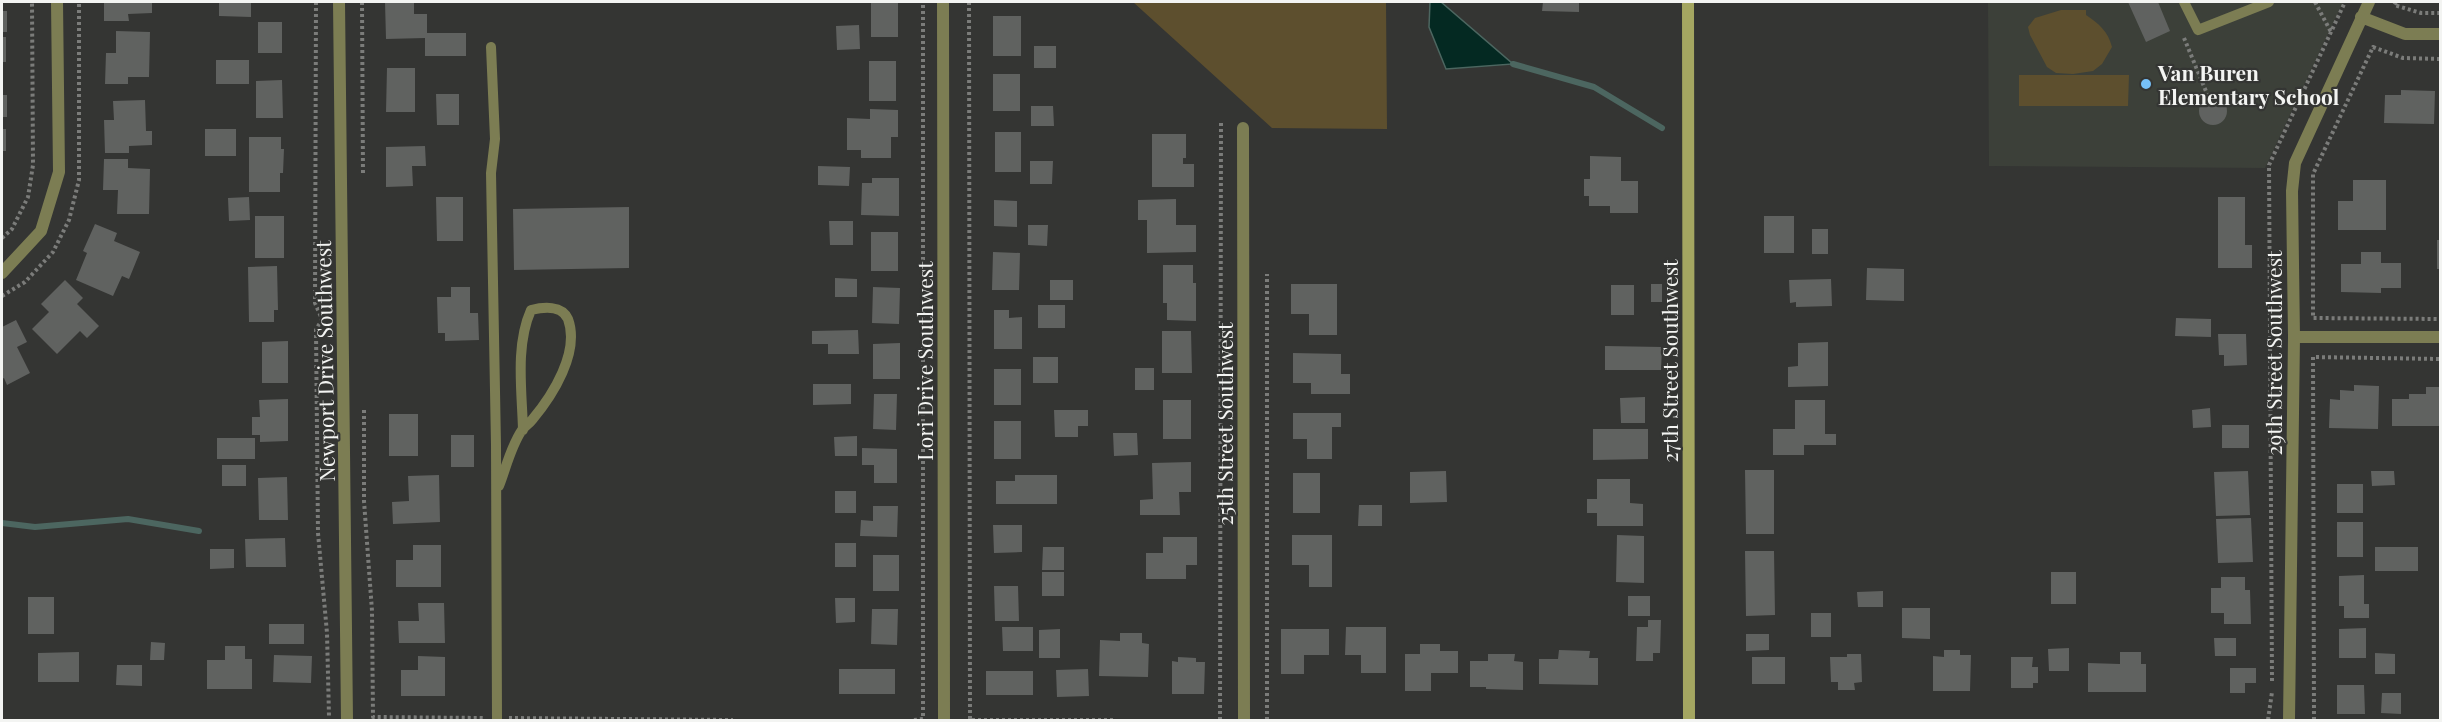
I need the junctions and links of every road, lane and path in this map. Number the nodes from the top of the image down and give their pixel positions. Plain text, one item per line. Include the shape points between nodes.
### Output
1 (32, 2) edge
2 (57, 2) edge
3 (316, 2) edge
4 (339, 2) edge
5 (362, 2) edge
6 (923, 2) edge
7 (943, 2) edge
8 (969, 2) edge
9 (1688, 2) edge
10 (2184, 2) edge
11 (2269, 2) edge
12 (2315, 2) edge
13 (2369, 2) edge
14 (2396, 2) edge
15 (2440, 13) edge
16 (2361, 17) junction
17 (2331, 32) dead end
18 (2182, 33) dead end
19 (2440, 34) edge
20 (491, 47) dead end
21 (2440, 59) edge
22 (2208, 96) dead end
23 (1221, 123) dead end
24 (1243, 128) dead end
25 (363, 175) dead end
26 (2, 238) edge
27 (2, 273) edge
28 (1267, 274) dead end
29 (2440, 319) edge
30 (2294, 337) junction
31 (2440, 337) edge
32 (2440, 359) edge
33 (364, 410) dead end
34 (522, 430) junction
35 (497, 492) junction
36 (328, 716) dead end
37 (497, 719) edge
38 (347, 720) edge
39 (733, 720) edge
40 (914, 720) edge
41 (945, 720) edge
42 (1114, 720) edge
43 (1221, 720) edge
44 (1244, 720) edge
45 (1267, 720) edge
46 (1689, 720) edge
47 (2289, 720) edge
48 (2314, 720) edge

1 - 26 path via 33,165 28,197 12,229
2 - 27 street via 59,172 41,231
3 - 36 path via 315,303 322,319 316,330 317,492 327,633
4 - 38 street, Newport Drive Southwest
5 - 25 path
6 - 40 path via 923,719
7 - 41 street, Lori Drive Southwest
8 - 42 path via 970,720
9 - 46 street, 27th Street Southwest
10 - 11 lane via 2198,30
12 - 17 path
13 - 16 street, 29th Street Southwest
14 - 15 path via 2394,5 2421,13
16 - 19 street via 2405,34
16 - 30 street, 29th Street Southwest via 2295,163
18 - 22 path
20 - 35 lane
21 - 29 path via 2403,58 2373,47 2313,174 2313,318
23 - 43 path
24 - 44 street, 25th Street Southwest
28 - 45 path
30 - 31 street
30 - 47 street, 29th Street Southwest
32 - 48 path via 2313,357
33 - 37 path via 373,717
34 - 34 lane via 546,400 570,353 572,332 566,315 557,309 531,310 524,326
34 - 35 lane
35 - 37 lane
37 - 39 path

